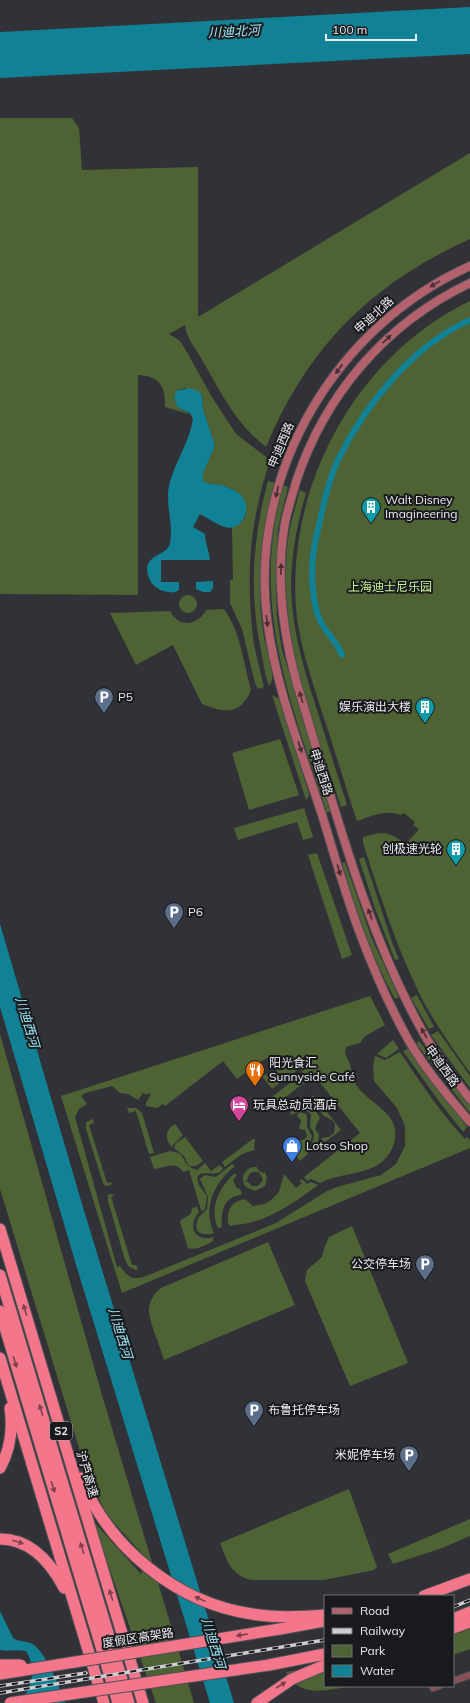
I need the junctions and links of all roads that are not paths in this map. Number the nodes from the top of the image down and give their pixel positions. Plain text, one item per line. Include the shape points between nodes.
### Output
1 (470, 266) edge
2 (470, 283) edge
3 (313, 405) joint
4 (470, 1099) edge
5 (470, 1122) edge
6 (0, 1229) edge
7 (0, 1275) edge
8 (0, 1311) edge
9 (33, 1338) junction
10 (0, 1358) edge
11 (0, 1367) edge
12 (0, 1468) edge
13 (0, 1539) edge
14 (470, 1579) edge
15 (457, 1584) junction
16 (419, 1595) edge
17 (427, 1595) edge
18 (470, 1612) edge
19 (324, 1615) edge
20 (454, 1618) edge
21 (324, 1621) edge
22 (470, 1622) edge
23 (454, 1628) edge
24 (105, 1641) junction
25 (170, 1646) junction
26 (88, 1650) junction
27 (324, 1654) edge
28 (324, 1657) edge
29 (0, 1665) edge
30 (269, 1665) junction
31 (324, 1665) edge
32 (0, 1674) edge
33 (206, 1674) junction
34 (470, 1675) edge
35 (116, 1679) junction
36 (454, 1681) edge
37 (10, 1703) edge
38 (49, 1703) edge
39 (103, 1703) edge
40 (118, 1703) edge
41 (129, 1703) edge
42 (143, 1703) edge
43 (257, 1703) edge

1 -> 3 street, 申迪北路 via 412,298 379,324 343,363
4 -> 2 street, 申迪西路 via 430,1043 393,972 350,858 290,659 281,603 284,527 303,461 327,412 358,369 391,335 439,299
3 -> 5 street, 申迪西路 via 283,470 270,526 266,553 265,601 274,662 371,963 404,1032
9 -> 6 highway, 沪芦高速 / S2
24 -> 7 highway, S2
8 -> 24 highway, S2
19 -> 9 highway via 278,1617 235,1611 183,1591 151,1569 117,1536 94,1504 76,1464
42 -> 9 highway, 沪芦高速 / S2
10 - 26 highway
11 - 12 highway via 8,1397 11,1427 7,1452
13 -> 26 highway via 15,1541 34,1550 50,1565 65,1589
14 - 15 highway
15 - 16 highway
15 - 17 highway
18 - 20 highway
21 -> 25 highway, 度假区高架路, bridge
22 - 23 highway
24 - 35 highway, S2
25 - 29 highway, bridge via 26,1665
25 - 32 highway, 度假区高架路, bridge
26 - 39 highway
27 - 30 highway
28 - 30 highway
30 - 33 highway, bridge
43 -> 31 highway via 292,1679
33 - 37 highway, bridge
33 - 38 highway, bridge
34 - 36 street
35 - 40 highway, S2
35 - 41 highway, S2

